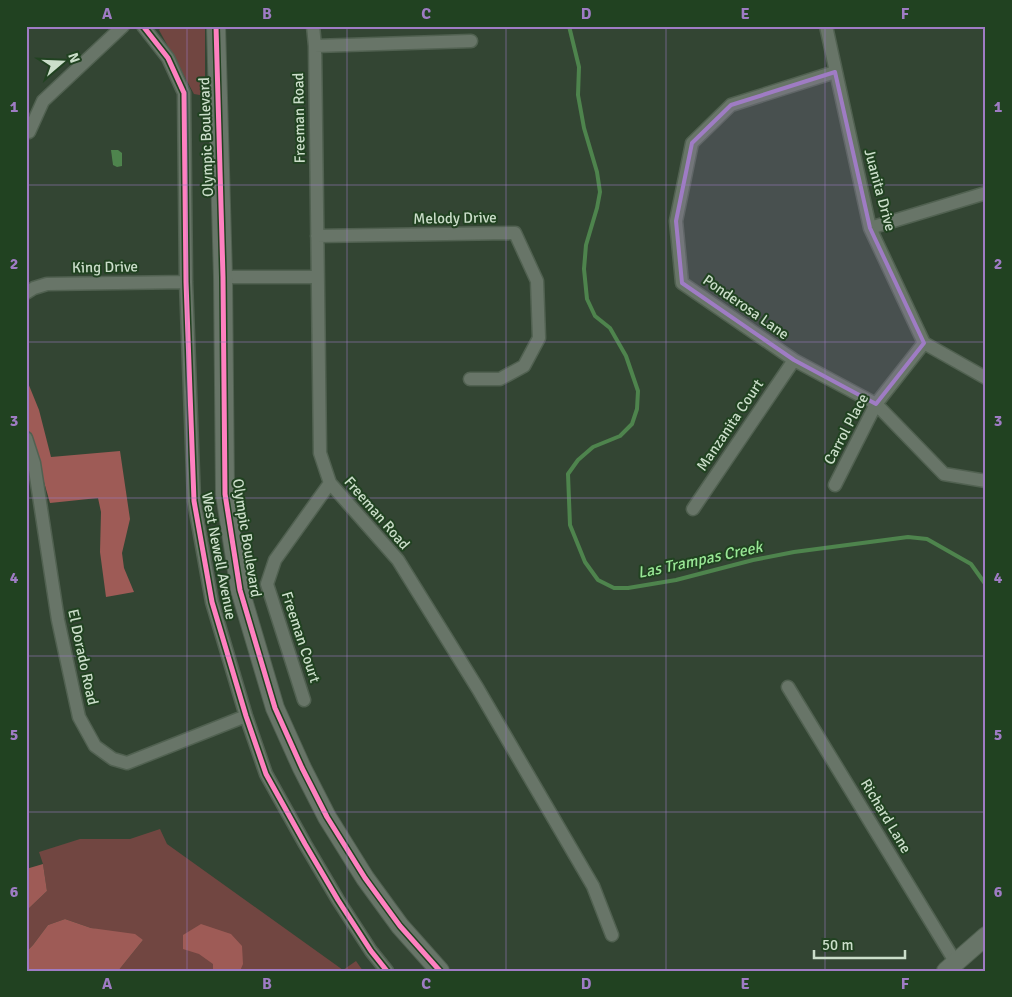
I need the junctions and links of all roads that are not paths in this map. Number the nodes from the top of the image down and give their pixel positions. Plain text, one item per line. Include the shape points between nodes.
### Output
1 (123, 26) edge
2 (143, 26) edge
3 (216, 26) edge
4 (313, 26) edge
5 (826, 26) edge
6 (471, 41) dead end
7 (315, 46) junction
8 (835, 72) junction
9 (29, 132) dead end
10 (986, 193) edge
11 (870, 228) junction
12 (316, 236) junction
13 (223, 277) junction
14 (316, 277) junction
15 (186, 282) junction
16 (26, 293) edge
17 (924, 343) junction
18 (794, 360) junction
19 (986, 378) edge
20 (470, 379) dead end
21 (876, 404) junction
22 (26, 438) edge
23 (986, 481) edge
24 (330, 484) junction
25 (834, 485) dead end
26 (693, 508) dead end
27 (788, 687) dead end
28 (304, 700) dead end
29 (246, 716) junction
30 (612, 935) dead end
31 (986, 936) edge
32 (951, 967) edge
33 (387, 971) edge
34 (440, 971) edge

1 - 9 street via 43,101
2 - 15 street, West Newell Avenue via 168,58 184,93
3 - 13 main road, Olympic Boulevard
4 - 7 street, Freeman Road
5 - 8 street, Juanita Drive
6 - 7 street
7 - 12 street, Freeman Road
8 - 11 street, Juanita Drive
8 - 18 street, Ponderosa Lane via 731,105 692,143 676,221 682,283
10 - 11 street
11 - 17 street, Juanita Drive
12 - 14 street, Freeman Road
12 - 20 street, Melody Drive via 515,233 537,281 539,338 524,366 500,378
13 - 14 street
13 - 34 main road, Olympic Boulevard via 225,494 240,590 275,708 327,817 365,878 400,926
14 - 24 street, Freeman Road via 320,453
15 - 16 street, King Drive via 47,284
15 - 29 street, West Newell Avenue via 194,501 212,602
17 - 19 street
17 - 21 street, Carrol Place
18 - 21 street, Ponderosa Lane
18 - 26 street, Manzanita Court
21 - 23 street, Ponderosa Lane via 944,474
21 - 25 street, Carrol Place
22 - 29 street, El Dorado Road via 34,463 58,620 79,717 95,746 113,759 127,763
24 - 28 street, Freeman Court via 275,560 267,584
24 - 30 street, Freeman Road via 398,560 478,688 593,886
27 - 32 street, Richard Lane
29 - 33 street, West Newell Avenue via 266,774 300,836 370,951
31 - 32 main road

